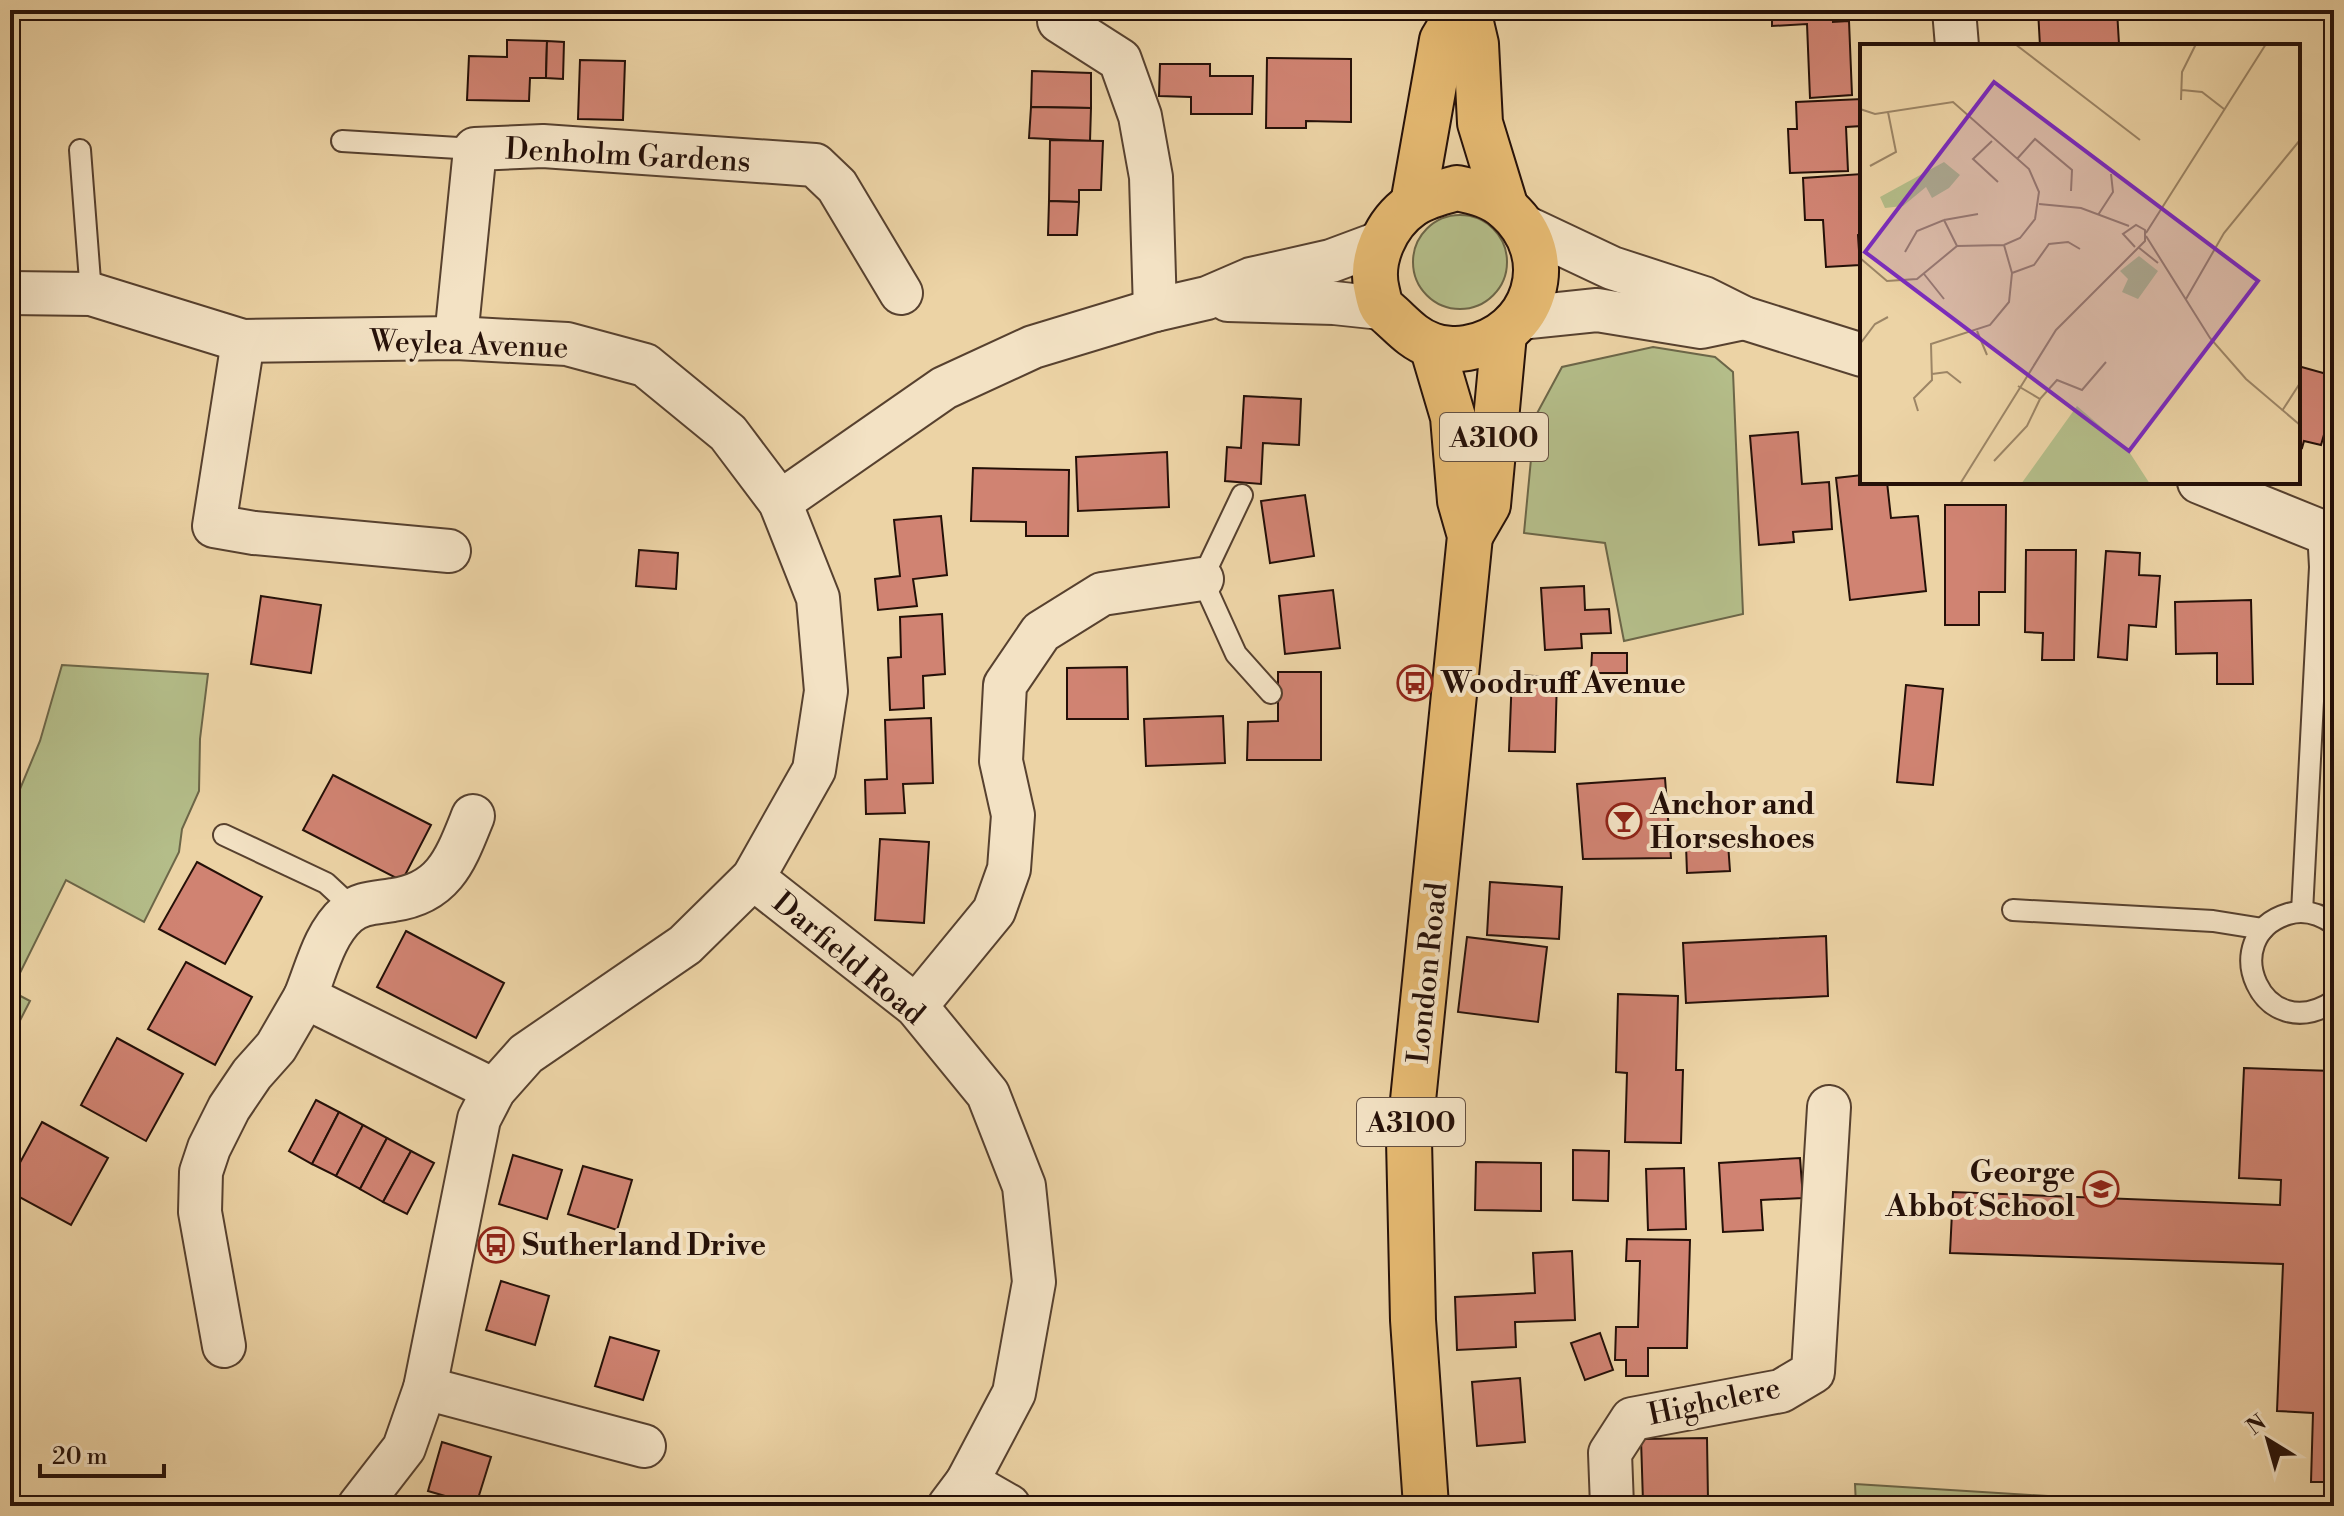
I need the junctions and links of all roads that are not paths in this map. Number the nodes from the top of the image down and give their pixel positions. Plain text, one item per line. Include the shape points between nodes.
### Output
1 (1460, 10) edge
2 (1468, 10) edge
3 (1954, 10) edge
4 (1059, 21) dead end
5 (1957, 44) edge
6 (342, 141) dead end
7 (475, 149) junction
8 (80, 150) dead end
9 (1413, 204) junction
10 (1515, 217) junction
11 (1382, 242) junction
12 (10, 293) edge
13 (901, 293) dead end
14 (91, 294) junction
15 (1207, 298) junction
16 (1381, 308) junction
17 (1155, 310) junction
18 (1744, 318) junction
19 (1512, 326) junction
20 (456, 338) junction
21 (243, 341) junction
22 (1432, 346) junction
23 (1860, 354) edge
24 (2204, 484) edge
25 (1242, 495) dead end
26 (780, 502) junction
27 (2326, 532) edge
28 (1470, 536) junction
29 (449, 551) dead end
30 (1202, 579) junction
31 (1271, 693) dead end
32 (473, 816) dead end
33 (224, 835) dead end
34 (753, 878) junction
35 (354, 909) junction
36 (2013, 910) dead end
37 (2302, 912) junction
38 (2334, 924) edge
39 (2263, 929) junction
40 (305, 997) junction
41 (2334, 1001) edge
42 (916, 1006) junction
43 (494, 1090) junction
44 (1829, 1107) dead end
45 (224, 1346) dead end
46 (425, 1388) junction
47 (644, 1446) dead end
48 (958, 1494) edge
49 (359, 1506) edge
50 (1009, 1506) edge
51 (1426, 1506) edge
52 (1612, 1506) edge

1 - 9 main road via 1442,40
2 - 10 main road via 1476,44 1480,123
3 - 5 street
4 - 17 street via 1120,60 1140,116 1151,177
6 - 7 lane
7 - 13 street, Denholm Gardens via 543,146 815,165 837,186
7 - 20 street, Denholm Gardens
8 - 14 lane
9 - 10 main road via 1457,188 1484,194
9 - 11 main road
10 - 18 street via 1612,268 1704,298
10 - 19 main road via 1537,260 1537,279
11 - 15 street via 1331,261 1251,279
11 - 16 main road via 1375,276
12 - 14 street, Weylea Avenue
14 - 21 street, Weylea Avenue
15 - 16 street
15 - 17 street
16 - 22 main road via 1409,334
17 - 26 street via 1033,347 944,388
18 - 19 street via 1701,327 1597,310
18 - 23 street
19 - 22 main road via 1483,345 1457,350
19 - 28 main road, London Road / A3100 via 1488,505
20 - 21 street, Weylea Avenue
20 - 26 street, Weylea Avenue via 567,344 645,365 728,433
21 - 29 street via 214,526
22 - 28 main road, London Road / A3100 via 1453,417 1460,501
24 - 27 street
25 - 30 lane
26 - 34 street via 818,598 826,691 814,770
27 - 37 lane
28 - 51 main road, London Road / A3100 via 1409,1140 1413,1320
30 - 31 lane via 1236,654
30 - 42 street via 1102,594 1041,632 1005,685 1001,761 1013,815 1009,869 994,911
32 - 35 street via 455,860 431,887
33 - 35 lane via 326,883
34 - 42 street, Darfield Road
34 - 43 street via 685,945 526,1054
35 - 40 street via 335,927
36 - 39 lane via 2213,921
37 - 38 lane
37 - 39 lane via 2284,915
39 - 41 lane via 2251,964 2265,998 2300,1013
40 - 43 street
40 - 45 street via 276,1047 229,1108 201,1172 200,1212
42 - 48 street, Darfield Road via 988,1094 1024,1186 1033,1268 1014,1393
43 - 46 street via 479,1119
44 - 52 street, Highclere via 1813,1372 1781,1391 1632,1419 1610,1453
46 - 47 street
46 - 49 street via 404,1448
48 - 50 street, Darfield Road

